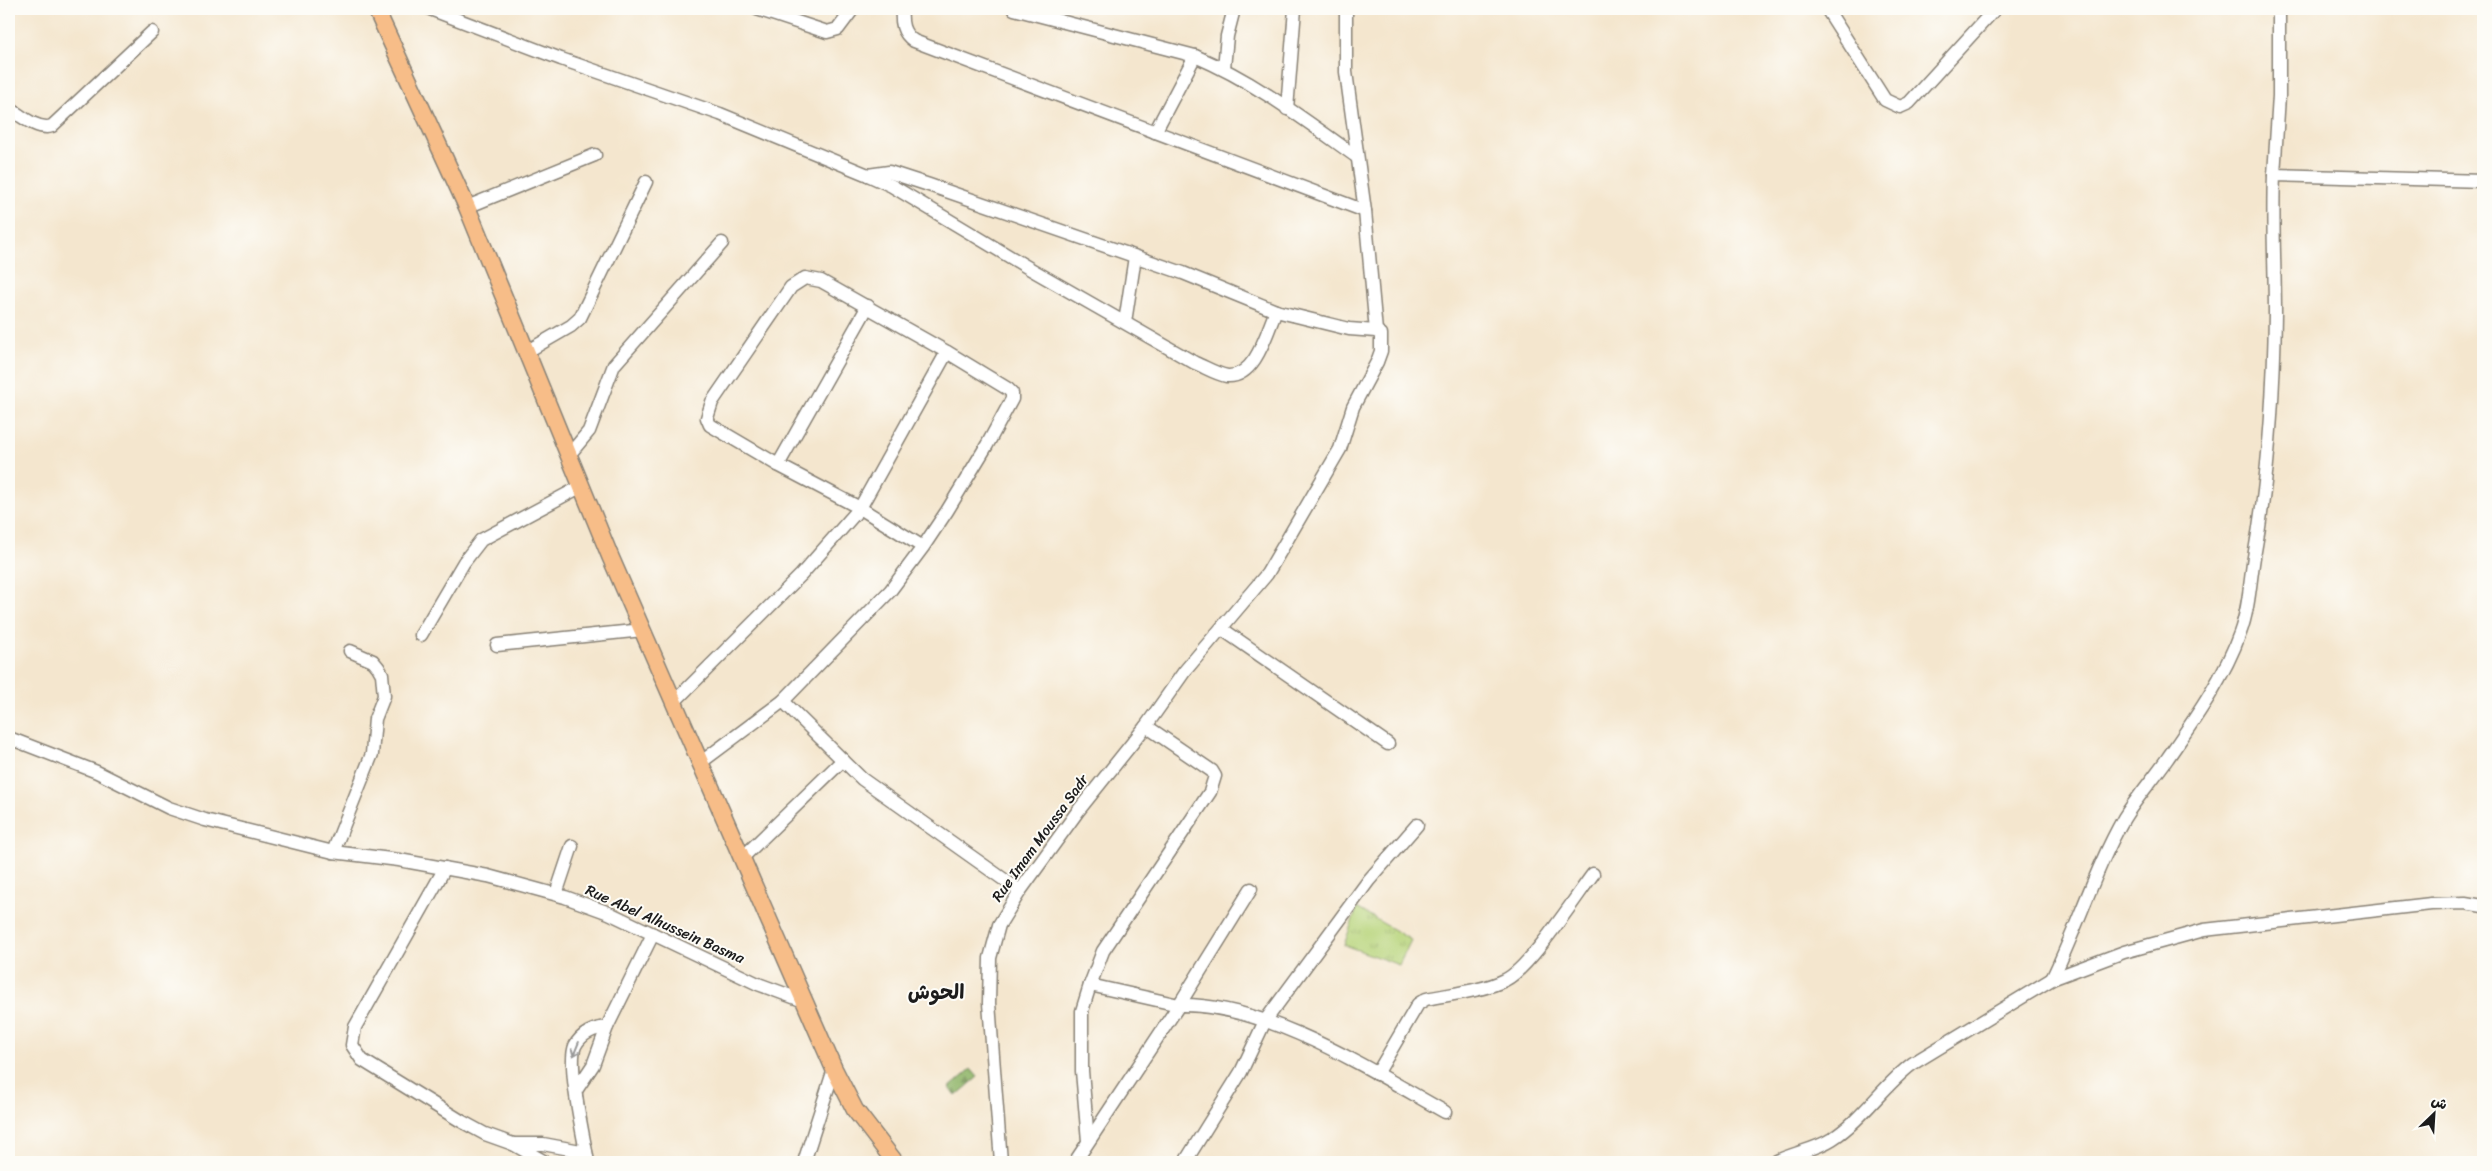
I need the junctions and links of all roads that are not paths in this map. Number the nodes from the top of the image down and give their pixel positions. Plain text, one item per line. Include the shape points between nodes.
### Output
1 (376, 9) edge
2 (430, 9) edge
3 (757, 9) edge
4 (853, 9) edge
5 (902, 9) edge
6 (1014, 9) edge
7 (1234, 9) edge
8 (1295, 9) edge
9 (1346, 9) edge
10 (1826, 9) edge
11 (1995, 9) edge
12 (2279, 9) edge
13 (152, 32) dead end
14 (1195, 56) junction
15 (1224, 68) junction
16 (9, 108) edge
17 (1287, 109) junction
18 (1155, 132) junction
19 (595, 155) dead end
20 (1357, 157) junction
21 (2274, 175) junction
22 (868, 176) junction
23 (2483, 181) edge
24 (646, 182) dead end
25 (929, 185) junction
26 (467, 207) junction
27 (931, 211) junction
28 (1366, 211) junction
29 (722, 244) dead end
30 (1135, 257) junction
31 (868, 306) junction
32 (1276, 311) junction
33 (1125, 322) junction
34 (1376, 332) junction
35 (526, 352) junction
36 (947, 352) junction
37 (569, 455) junction
38 (778, 465) junction
39 (582, 486) junction
40 (860, 508) junction
41 (924, 548) junction
42 (1222, 629) junction
43 (643, 630) junction
44 (421, 636) dead end
45 (497, 644) dead end
46 (350, 651) dead end
47 (675, 701) junction
48 (783, 701) junction
49 (1146, 726) junction
50 (9, 738) edge
51 (1388, 744) dead end
52 (842, 760) junction
53 (700, 763) junction
54 (1417, 825) dead end
55 (572, 846) dead end
56 (333, 852) junction
57 (742, 858) junction
58 (445, 868) junction
59 (1593, 874) dead end
60 (1251, 889) dead end
61 (1020, 891) junction
62 (556, 894) junction
63 (2483, 906) edge
64 (653, 934) junction
65 (2052, 979) junction
66 (1090, 985) junction
67 (804, 1001) junction
68 (1179, 1005) junction
69 (1265, 1021) junction
70 (607, 1027) junction
71 (834, 1069) junction
72 (1377, 1074) junction
73 (577, 1089) junction
74 (1445, 1112) dead end
75 (1088, 1142) junction
76 (514, 1144) junction
77 (587, 1157) edge
78 (545, 1162) edge
79 (804, 1162) edge
80 (895, 1162) edge
81 (1001, 1162) edge
82 (1075, 1162) edge
83 (1185, 1162) edge
84 (1775, 1162) edge

1 - 26 main road
2 - 22 street via 720,114
3 - 4 street via 827,32 838,30
5 - 18 street via 903,30 914,40
6 - 14 street
7 - 15 street
8 - 17 street
9 - 20 street via 1346,72
10 - 11 street via 1885,100 1900,107 1909,102
12 - 21 street via 2279,96
13 - 16 street via 52,126 37,125
14 - 15 street
14 - 18 street
15 - 17 street
17 - 20 street
18 - 28 street
19 - 26 street
20 - 28 street
21 - 23 street
21 - 65 street via 2275,312 2268,471 2241,630 2200,710 2123,820
22 - 25 street via 889,172
22 - 27 street via 892,186
24 - 35 street via 580,318
25 - 27 street
25 - 30 street
26 - 35 main road
27 - 33 street
28 - 34 street
29 - 37 street via 614,365 589,431
30 - 32 street
30 - 33 street
31 - 36 street
31 - 38 street
31 - 38 street via 821,281 805,278 798,281 712,402 707,418 710,425
32 - 33 street via 1252,363 1238,374 1229,376 1195,363
32 - 34 street via 1349,329
34 - 42 street, Rue Imam Moussa Sadr via 1381,334 1381,352 1352,407 1340,449 1267,574
35 - 37 main road
36 - 40 street
36 - 41 street via 1008,389 1012,398
37 - 39 main road
38 - 40 street
39 - 43 main road
39 - 44 street via 481,540 464,562
40 - 41 street
40 - 47 street via 801,575
41 - 48 street via 890,591
42 - 49 street, Rue Imam Moussa Sadr via 1184,672
42 - 51 street
43 - 45 street
43 - 47 main road
46 - 56 street via 373,661 378,667 384,696 375,719 372,754
47 - 53 main road
48 - 52 street
48 - 53 street
49 - 61 street, Rue Imam Moussa Sadr
49 - 66 street via 1216,776 1103,951
50 - 56 street, Rue Abel Alhussein Basma via 97,772 183,814
52 - 57 street
52 - 61 street via 885,798
53 - 57 main road
54 - 69 street via 1369,880
55 - 62 street
56 - 58 street, Rue Abel Alhussein Basma
57 - 67 main road
58 - 62 street, Rue Abel Alhussein Basma
58 - 76 street via 355,1027 352,1045 354,1052 371,1066 461,1121
59 - 72 street via 1517,973 1502,982 1426,999 1418,1004
60 - 68 street
61 - 81 street, Rue Imam Moussa Sadr via 999,925 990,958 993,1079
62 - 64 street, Rue Abel Alhussein Basma via 609,913
63 - 65 street via 2431,904 2204,930 2124,952
64 - 67 street, Rue Abel Alhussein Basma via 758,984
64 - 70 street
65 - 84 street via 1902,1071 1831,1139
66 - 68 street
66 - 75 street via 1082,1010
67 - 71 main road
68 - 69 street via 1208,1006
68 - 75 street
69 - 72 street via 1312,1040
69 - 83 street via 1241,1072
70 - 73 street via 596,1060
70 -> 73 street via 597,1028 576,1045 572,1062
71 - 79 street
71 - 80 main road via 856,1110
72 - 74 street
73 - 77 street
75 - 82 street
76 - 77 street via 543,1144
76 - 78 street

